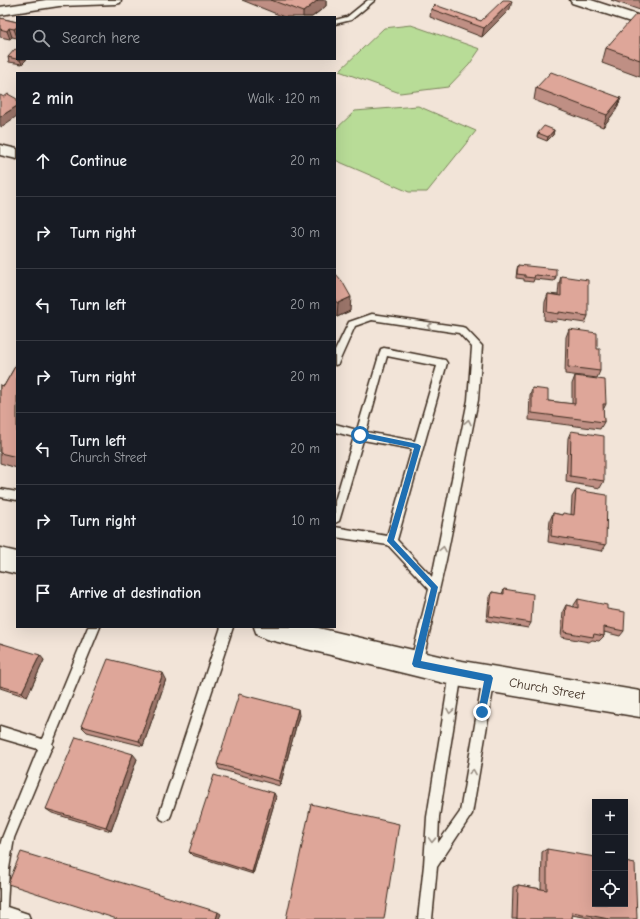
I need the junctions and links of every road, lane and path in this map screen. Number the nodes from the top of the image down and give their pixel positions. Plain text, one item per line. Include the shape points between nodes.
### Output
1 (115, 0) edge
2 (372, 0) edge
3 (578, 0) edge
4 (0, 11) edge
5 (640, 21) edge
6 (336, 22) edge
7 (0, 150) edge
8 (16, 154) edge
9 (336, 359) edge
10 (336, 428) edge
11 (360, 435) junction
12 (418, 446) junction
13 (0, 493) edge
14 (16, 496) edge
15 (336, 515) edge
16 (336, 532) edge
17 (391, 541) junction
18 (0, 559) edge
19 (16, 563) edge
20 (434, 587) junction
21 (94, 628) edge
22 (227, 628) edge
23 (270, 628) edge
24 (416, 664) junction
25 (456, 672) junction
26 (489, 678) junction
27 (640, 704) edge
28 (0, 732) edge
29 (47, 746) junction
30 (165, 814) dead end
31 (431, 865) junction
32 (0, 912) edge
33 (23, 919) edge
34 (425, 919) edge

1 - 4 street via 59,2
2 - 6 lane via 349,19
3 - 5 street
7 - 8 street
20 -> 9 lane via 473,400 477,346 462,330 372,317 352,324
10 - 11 lane
11 - 12 lane
11 - 12 lane via 384,352 442,363
11 - 15 lane
12 - 17 lane
13 - 14 lane
16 - 17 lane
17 - 20 lane
18 - 19 street
20 - 24 lane
21 - 29 lane
22 - 30 lane
23 - 24 street, Church Street
24 - 25 street, Church Street
25 - 26 street, Church Street
25 -> 31 lane via 433,817
26 - 27 street, Church Street
31 -> 26 lane via 466,814
28 - 29 lane
29 - 32 lane via 8,838 2,869
31 - 34 lane
32 - 33 lane

